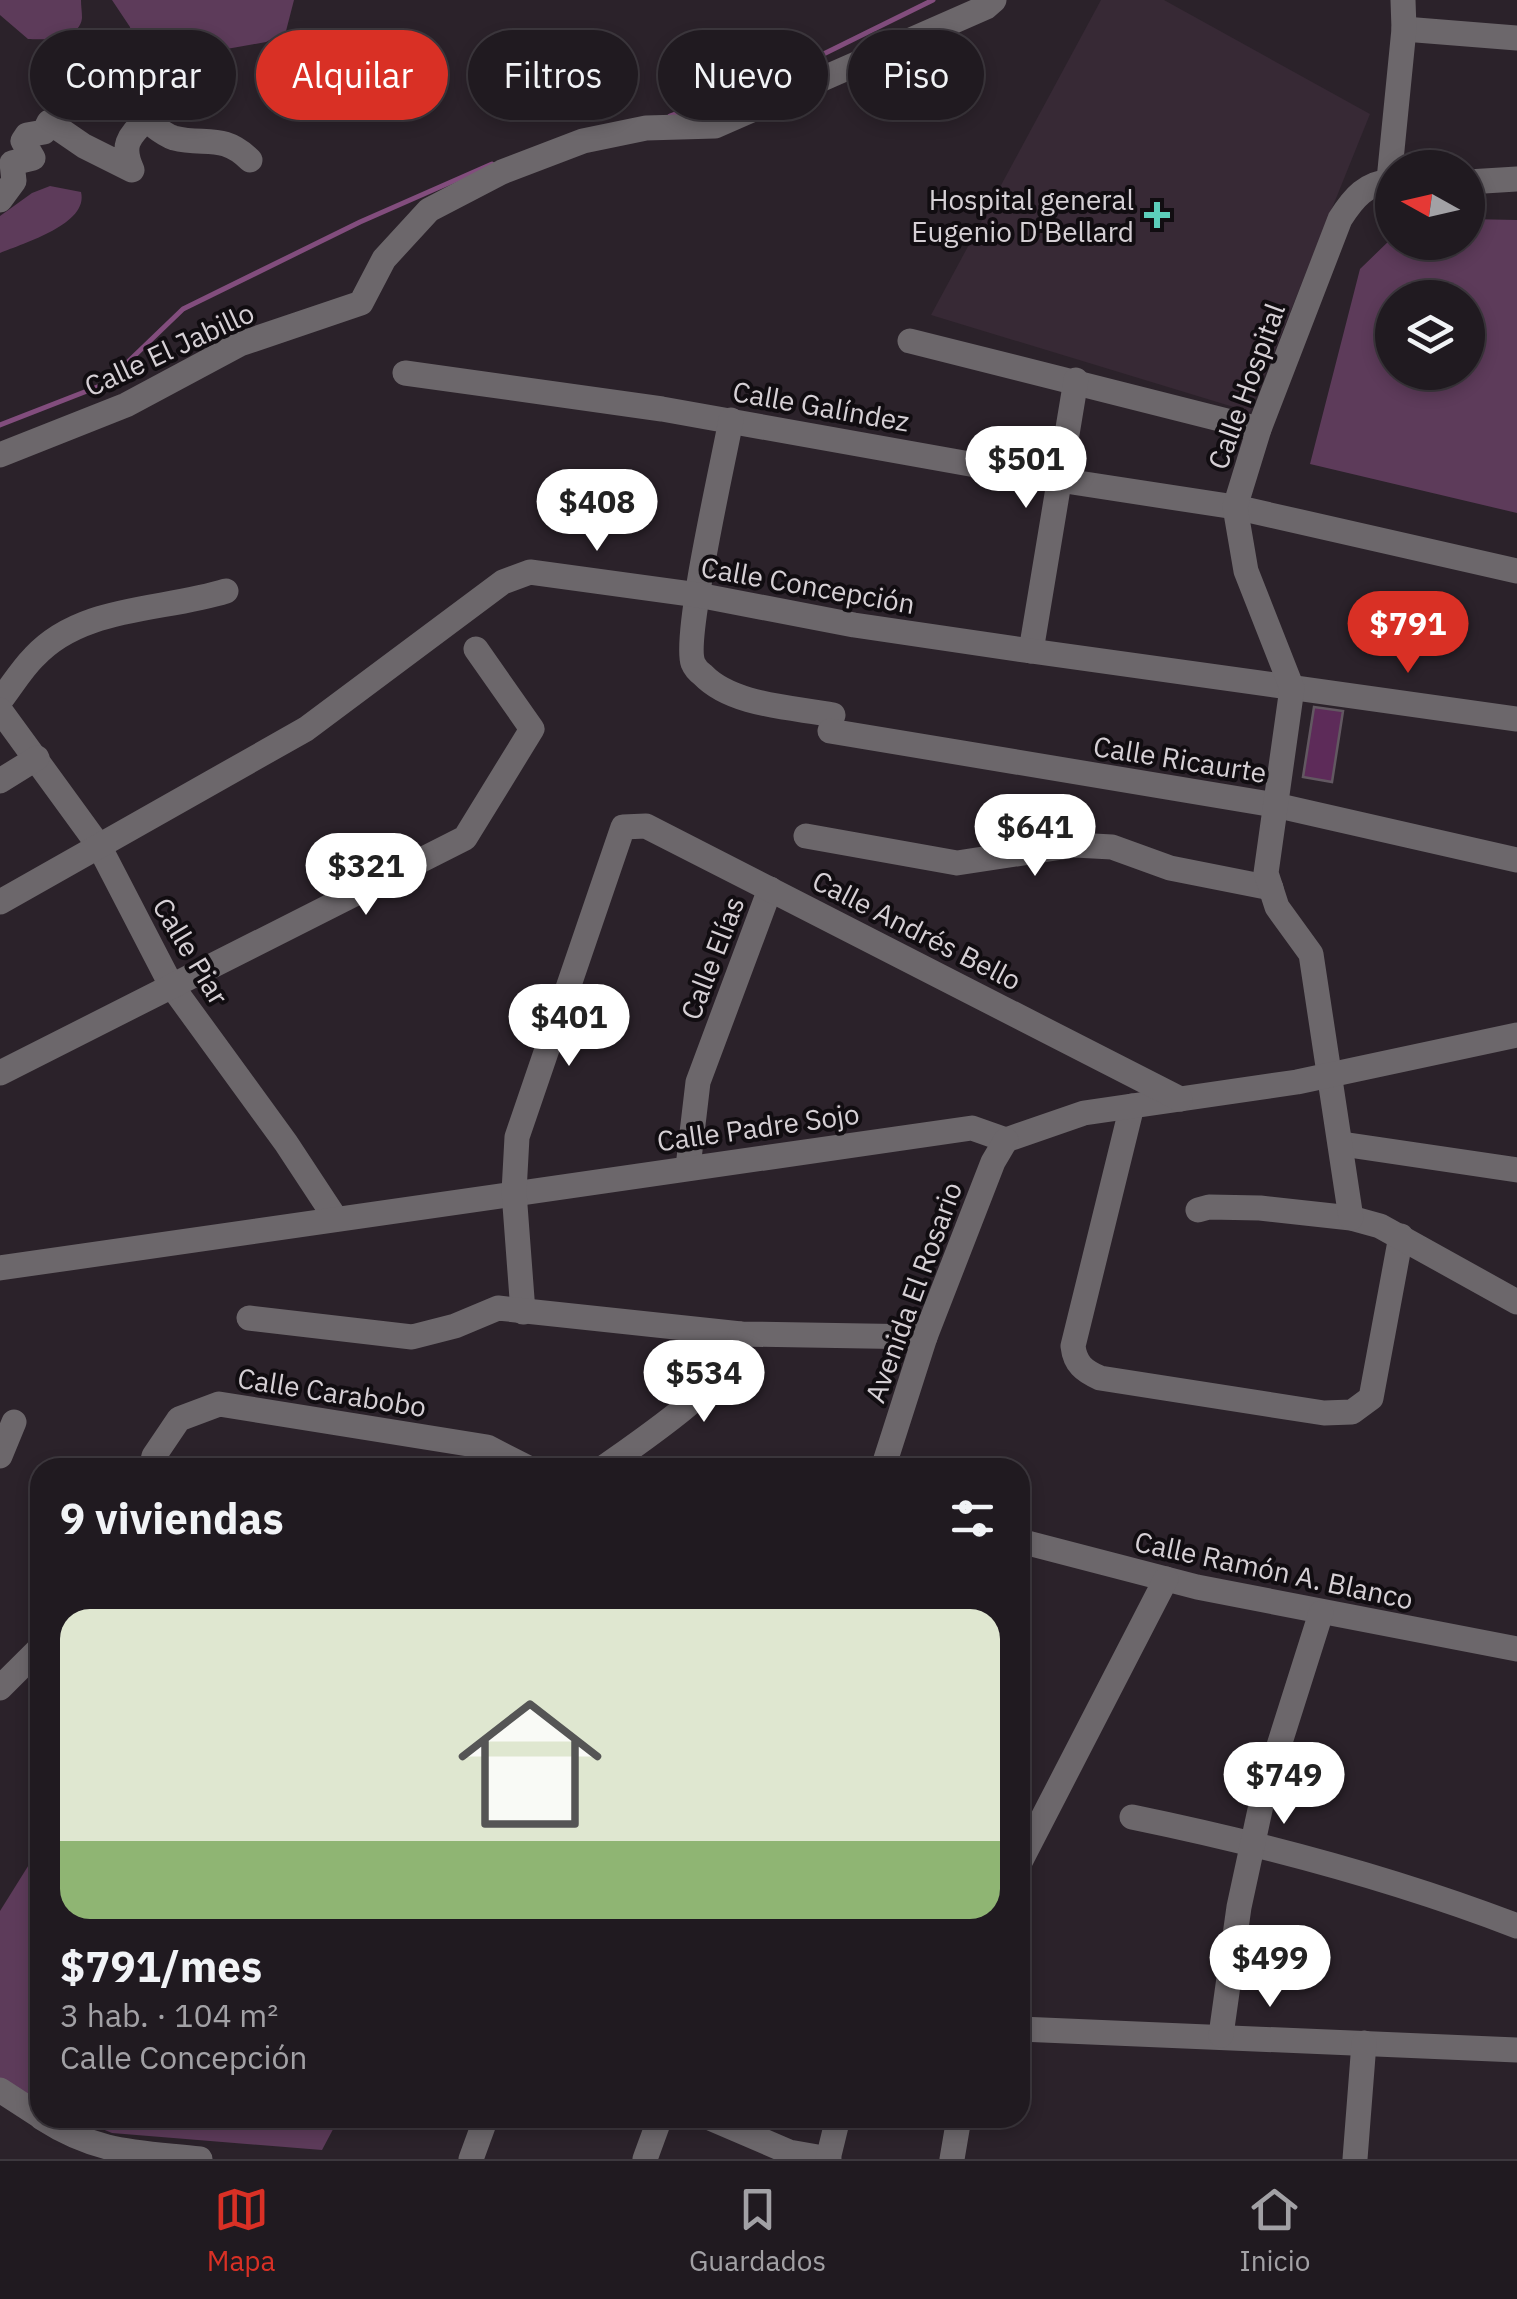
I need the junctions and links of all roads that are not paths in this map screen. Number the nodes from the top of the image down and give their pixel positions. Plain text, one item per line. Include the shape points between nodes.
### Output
1 (994, 0) edge
2 (1402, 0) edge
3 (1404, 29) junction
4 (1517, 38) edge
5 (1394, 150) edge
6 (250, 160) dead end
7 (1517, 179) edge
8 (1485, 181) edge
9 (1375, 184) edge
10 (0, 200) edge
11 (910, 341) dead end
12 (406, 372) dead end
13 (1076, 380) junction
14 (731, 420) junction
15 (1258, 429) junction
16 (0, 455) edge
17 (1059, 480) junction
18 (1236, 507) junction
19 (1517, 571) edge
20 (226, 591) dead end
21 (698, 595) junction
22 (476, 649) dead end
23 (1031, 651) junction
24 (1292, 688) junction
25 (0, 701) edge
26 (0, 710) edge
27 (1517, 719) edge
28 (37, 758) junction
29 (0, 781) edge
30 (1275, 805) junction
31 (806, 836) dead end
32 (98, 846) junction
33 (1517, 860) edge
34 (1271, 888) junction
35 (770, 889) junction
36 (0, 902) edge
37 (171, 985) junction
38 (1517, 1035) edge
39 (0, 1074) edge
40 (1330, 1075) junction
41 (1180, 1099) junction
42 (1132, 1106) junction
43 (1006, 1140) junction
44 (1342, 1144) junction
45 (688, 1167) junction
46 (1517, 1170) edge
47 (514, 1192) junction
48 (1198, 1210) dead end
49 (1351, 1218) junction
50 (336, 1219) junction
51 (1401, 1236) junction
52 (0, 1268) edge
53 (1517, 1302) edge
54 (523, 1312) junction
55 (249, 1318) dead end
56 (741, 1334) junction
57 (925, 1337) junction
58 (14, 1422) dead end
59 (0, 1456) edge
60 (154, 1458) edge
61 (508, 1458) edge
62 (618, 1458) edge
63 (885, 1458) edge
64 (1030, 1544) edge
65 (1166, 1579) junction
66 (1321, 1613) junction
67 (1517, 1650) edge
68 (30, 1658) edge
69 (0, 1688) edge
70 (1132, 1817) dead end
71 (1253, 1842) junction
72 (1030, 1843) edge
73 (1517, 1926) edge
74 (1030, 2029) edge
75 (1221, 2035) junction
76 (1364, 2043) junction
77 (1517, 2050) edge
78 (0, 2090) edge
79 (30, 2110) edge
80 (58, 2128) edge
81 (482, 2128) edge
82 (656, 2128) edge
83 (733, 2128) edge
84 (836, 2128) edge
85 (957, 2128) edge
86 (200, 2159) edge
87 (471, 2159) edge
88 (645, 2159) edge
89 (828, 2159) edge
90 (952, 2159) edge
91 (1354, 2159) edge

1 - 16 street, Calle El Jabillo via 715,126 646,128 583,141 502,172 429,210 384,259 362,302 240,344 126,405
2 - 3 street
3 - 4 street
3 - 5 street
6 - 10 street via 218,140 172,138 146,120 130,135 125,156 132,170 49,122 44,132 23,141 34,158 12,163 14,181
7 - 8 street
9 - 15 street, Calle Hospital via 1353,198 1340,219
11 - 13 street
12 - 14 street, Calle Galíndez
13 - 15 street
13 - 17 street
14 - 17 street, Calle Galíndez
14 - 21 street, Calle Ricaurte
15 - 18 street, Calle Hospital
17 - 18 street, Calle Galíndez
17 - 23 street
18 - 19 street, Calle Galíndez
18 - 24 street, Calle Hospital via 1246,572
20 - 25 street via 69,631 34,657
21 - 23 street, Calle Concepción
21 - 30 street, Calle Ricaurte via 693,663 724,692 831,723
21 - 32 street, Calle Concepción via 530,572 502,582 306,729
22 - 37 street via 532,728 465,838
23 - 24 street, Calle Concepción
24 - 27 street, Calle Concepción
24 - 30 street, Calle Hospital
26 - 28 street, Calle Piar
28 - 29 street
28 - 32 street, Calle Piar
30 - 33 street, Calle Ricaurte
30 - 34 street, Calle Hospital via 1266,873
31 - 34 street via 957,863 1075,845 1112,847 1170,868
32 - 36 street, Calle Concepción
32 - 37 street, Calle Piar
34 - 40 street, Calle Hospital via 1311,954
35 - 41 street, Calle Andrés Bello
35 - 45 street, Calle Elías via 698,1082
35 - 47 street, Calle Andrés Bello via 646,826 623,827 517,1137
37 - 39 street
37 - 50 street, Calle Piar
38 - 40 street
40 - 41 street
40 - 44 street, Calle Hospital
41 - 42 street
42 - 43 street via 1084,1113
42 - 51 street via 1073,1346 1074,1359 1100,1378 1352,1412 1371,1398
43 - 45 street, Calle Padre Sojo via 972,1128
43 - 57 street, Avenida El Rosario
44 - 46 street
44 - 49 street, Calle Hospital
45 - 47 street, Calle Padre Sojo
47 - 50 street, Calle Padre Sojo
47 - 54 street
48 - 49 street via 1260,1208
49 - 51 street
50 - 52 street, Calle Padre Sojo
51 - 53 street
54 - 55 street via 498,1308 412,1337
54 - 56 street
56 - 57 street
56 - 62 street via 722,1370
57 - 63 street, Avenida El Rosario
58 - 59 street
60 - 61 street, Calle Carabobo via 179,1419 220,1404 486,1447
64 - 65 street, Calle Ramón A. Blanco
65 - 66 street, Calle Ramón A. Blanco
65 - 72 street
66 - 67 street, Calle Ramón A. Blanco
66 - 71 street
68 - 69 street
70 - 71 street
71 - 73 street via 1428,1892
71 - 75 street
74 - 75 street
75 - 76 street
76 - 77 street
76 - 91 street
78 - 79 street
80 - 86 street via 119,2152
81 - 87 street
82 - 88 street
83 - 89 street via 789,2152
84 - 89 street
85 - 90 street

